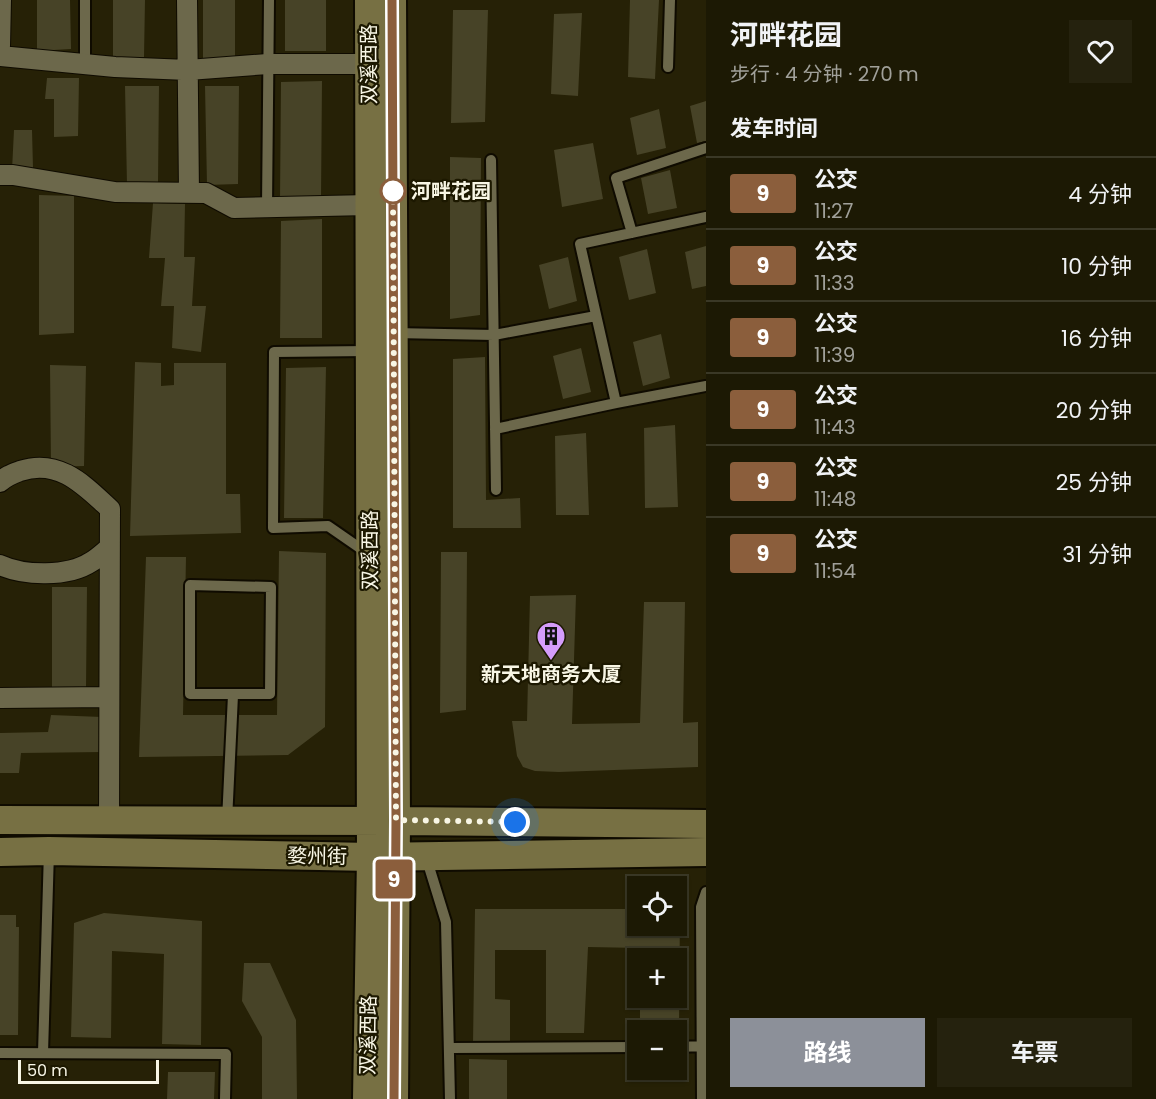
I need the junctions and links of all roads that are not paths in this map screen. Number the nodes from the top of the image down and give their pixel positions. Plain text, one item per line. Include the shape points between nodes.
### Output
1 (1, 0) edge
2 (85, 0) edge
3 (187, 0) edge
4 (269, 0) edge
5 (369, 0) edge
6 (392, 0) edge
7 (670, 0) edge
8 (0, 46) edge
9 (0, 56) edge
10 (85, 64) junction
11 (268, 64) junction
12 (369, 64) junction
13 (668, 67) dead end
14 (188, 70) junction
15 (706, 148) edge
16 (491, 160) dead end
17 (0, 175) edge
18 (189, 193) junction
19 (369, 205) junction
20 (267, 207) junction
21 (706, 218) edge
22 (632, 233) junction
23 (596, 316) junction
24 (394, 333) junction
25 (494, 335) junction
26 (369, 351) junction
27 (706, 386) edge
28 (616, 403) junction
29 (495, 429) junction
30 (0, 482) edge
31 (496, 490) dead end
32 (110, 548) junction
33 (370, 555) junction
34 (0, 565) edge
35 (234, 695) junction
36 (109, 697) junction
37 (0, 698) edge
38 (0, 820) edge
39 (109, 820) junction
40 (227, 821) junction
41 (383, 821) junction
42 (706, 824) edge
43 (49, 850) junction
44 (0, 852) edge
45 (706, 852) edge
46 (425, 855) junction
47 (382, 857) junction
48 (706, 892) edge
49 (704, 1046) edge
50 (627, 1047) edge
51 (687, 1047) edge
52 (449, 1048) junction
53 (0, 1053) edge
54 (43, 1053) junction
55 (225, 1099) edge
56 (367, 1099) edge
57 (394, 1099) edge
58 (450, 1099) edge
59 (702, 1099) edge

1 - 8 street
2 - 10 lane
3 - 14 street
4 - 11 lane
5 - 12 main road, 双溪西路
6 - 24 main road
7 - 13 lane
9 - 10 street
10 - 14 street
11 - 12 street
11 - 14 street
11 - 20 lane
12 - 19 main road, 双溪西路
14 - 18 street
15 - 22 lane via 616,178
16 - 25 lane
17 - 18 street via 115,192
18 - 20 street via 206,193 234,208
19 - 20 street
19 - 26 main road, 双溪西路
21 - 22 lane
22 - 23 lane via 580,244
23 - 25 lane
23 - 28 lane
24 - 25 lane
24 - 41 main road
25 - 29 lane
26 - 33 main road, 双溪西路
26 - 33 lane via 274,352 273,528 328,526
27 - 28 lane
28 - 29 lane
29 - 31 lane
30 - 32 street via 32,467 62,471 82,483 110,509
32 - 34 street via 90,564 64,572 33,573
32 - 36 street
33 - 41 main road, 双溪西路
35 - 35 lane via 270,694 271,587 190,585 190,694
35 - 40 lane
36 - 37 street
36 - 39 street
38 - 39 main road, 婺州街
39 - 40 main road, 婺州街
40 - 41 main road, 婺州街
41 - 42 main road, 婺州街
41 - 47 main road
43 - 44 main road, 婺州街
43 - 47 main road, 婺州街
43 - 54 lane
45 - 46 main road, 婺州街
46 - 47 main road, 婺州街
46 - 52 lane via 446,922
47 - 56 main road, 双溪西路
47 - 57 main road
48 - 49 lane via 701,907
49 - 51 lane
49 - 59 lane
50 - 52 lane
52 - 58 lane
53 - 54 lane
54 - 55 lane via 226,1054

